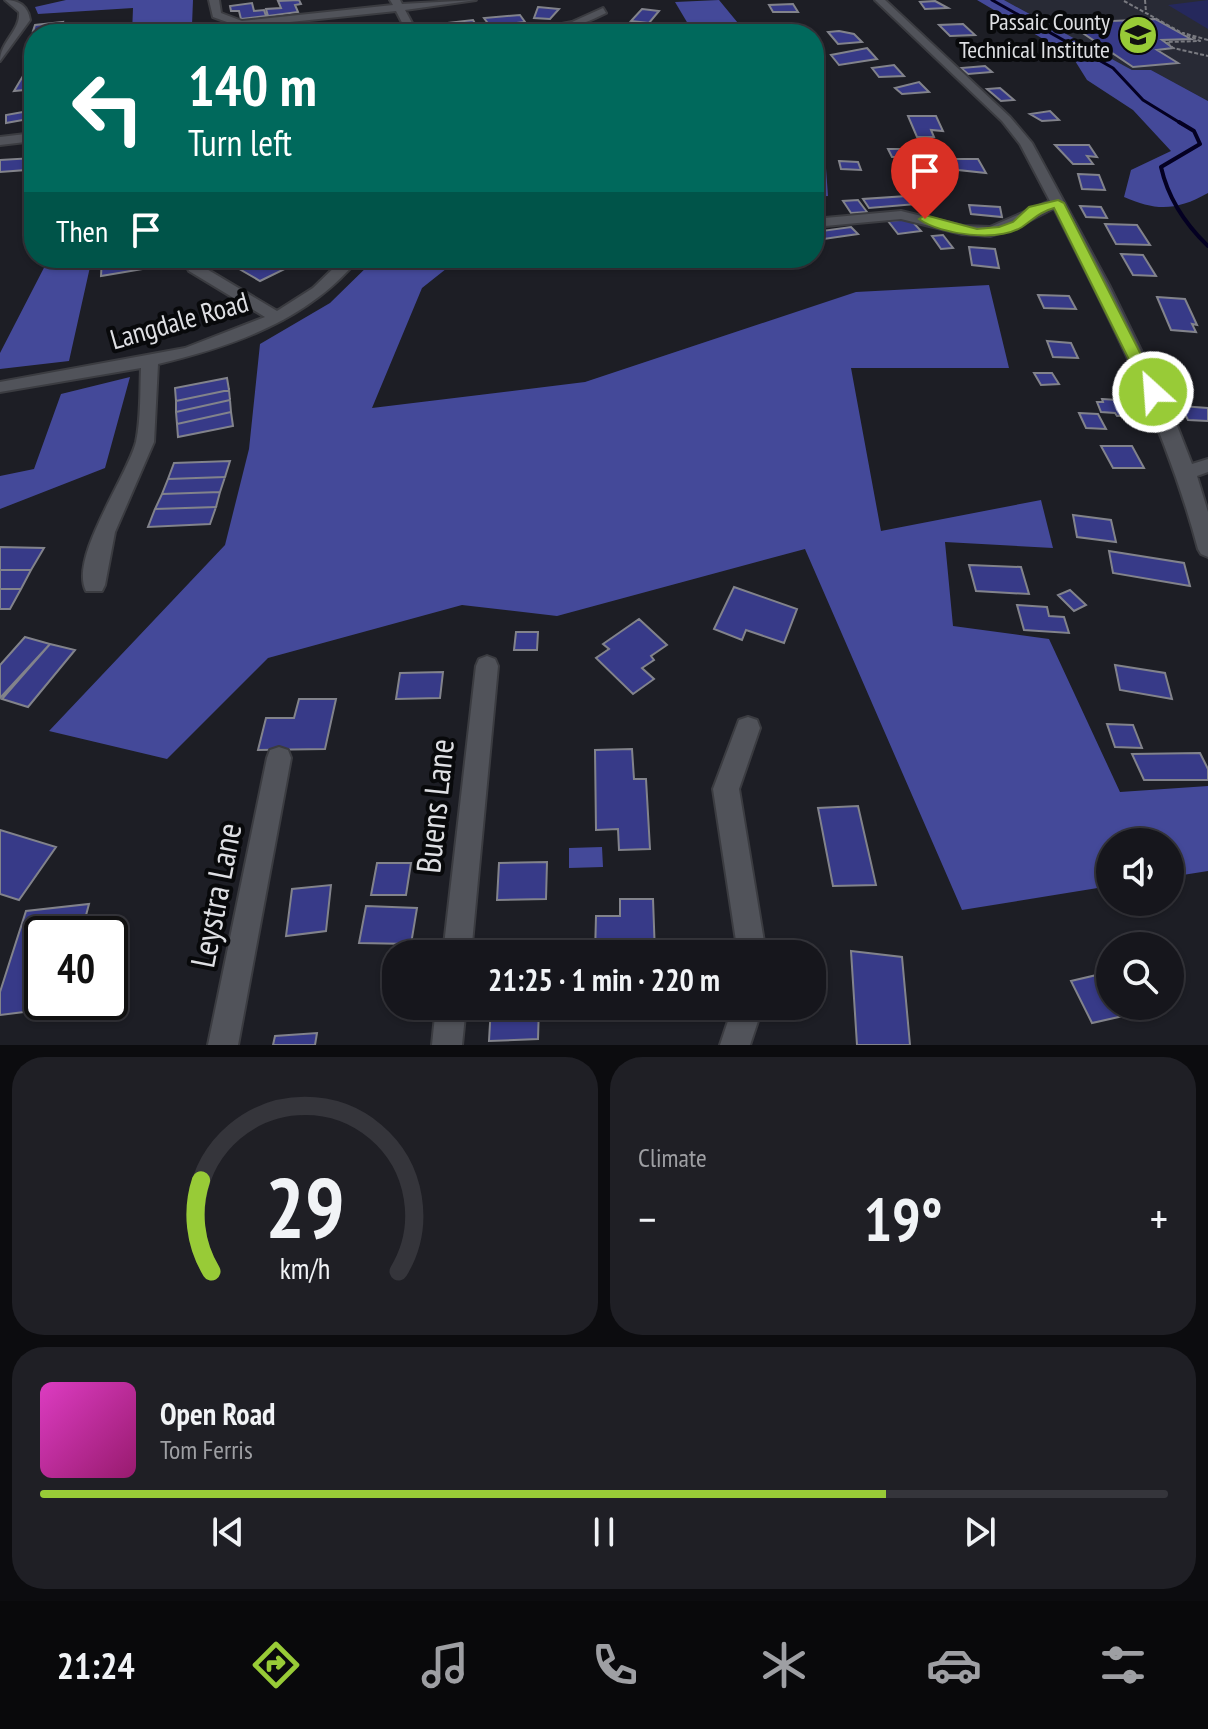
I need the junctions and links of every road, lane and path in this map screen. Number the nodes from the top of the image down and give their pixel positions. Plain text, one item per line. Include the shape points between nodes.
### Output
1 (10, 0) edge
2 (214, 0) edge
3 (471, 0) edge
4 (880, 0) edge
5 (1145, 0) edge
6 (1124, 1) edge
7 (397, 4) edge
8 (603, 11) dead end
9 (1146, 12) junction
10 (408, 24) edge
11 (577, 24) edge
12 (1183, 33) junction
13 (1208, 42) edge
14 (1208, 56) edge
15 (0, 58) edge
16 (24, 138) edge
17 (0, 141) edge
18 (1058, 203) junction
19 (824, 222) edge
20 (194, 268) edge
21 (343, 268) edge
22 (276, 317) junction
23 (150, 359) junction
24 (0, 387) edge
25 (1208, 465) edge
26 (1186, 473) junction
27 (1208, 549) edge
28 (94, 585) dead end
29 (487, 666) dead end
30 (748, 728) dead end
31 (279, 758) dead end
32 (458, 940) edge
33 (750, 940) edge
34 (450, 1020) edge
35 (743, 1020) edge
36 (223, 1045) edge
37 (447, 1045) edge
38 (735, 1045) edge

1 - 15 street via 24,11 25,20
2 - 7 street via 216,15 241,24
3 - 7 street
4 - 18 street via 1017,130
5 - 9 path
6 - 9 path
7 - 10 street
8 - 11 street
9 - 12 path
12 - 13 path
12 - 14 path via 1200,41 1167,42
16 - 17 street
18 - 19 street via 1033,210 1001,231 977,233 901,215
18 - 26 street via 1165,418
20 - 22 street
21 - 22 street, Langdale Road via 327,285
22 - 23 street, Langdale Road via 229,339
23 - 24 street, Langdale Road
23 - 28 street via 144,449 104,528
25 - 26 street
26 - 27 street
29 - 32 street, Buens Lane
30 - 33 street via 726,789
31 - 36 street, Leystra Lane
34 - 37 street
35 - 38 street

